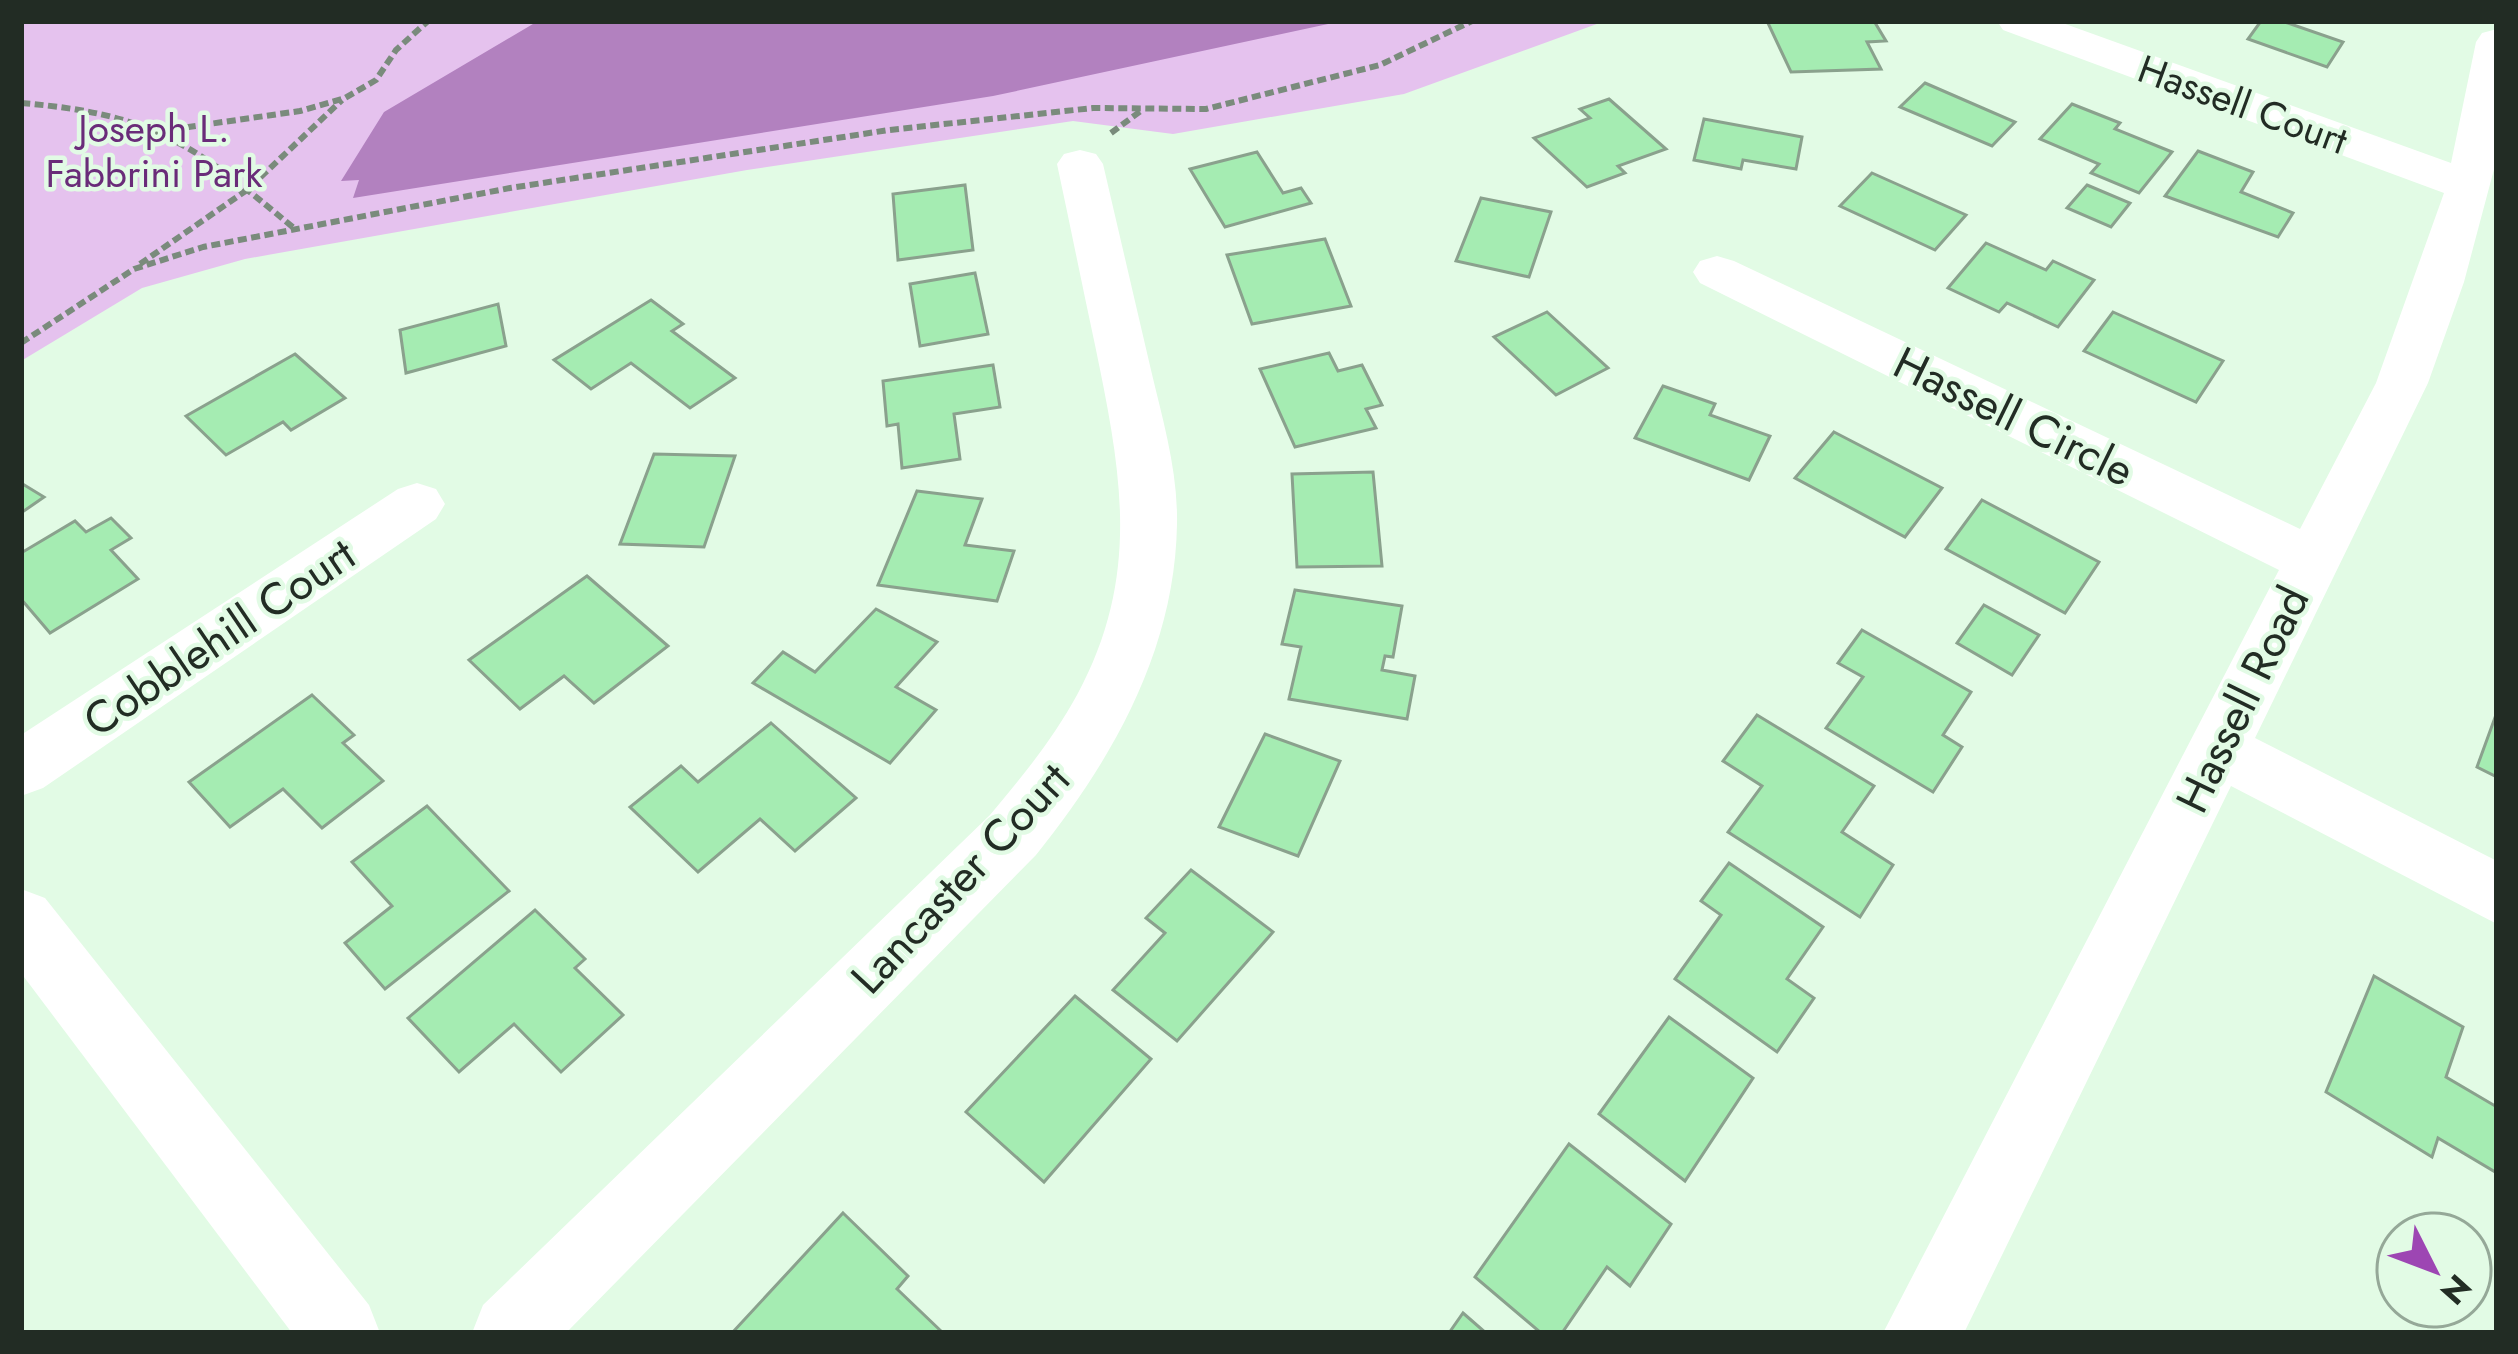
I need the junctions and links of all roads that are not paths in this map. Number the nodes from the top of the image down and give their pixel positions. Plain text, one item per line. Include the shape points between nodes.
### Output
1 (2018, 21) edge
2 (2497, 42) edge
3 (1094, 149) road end
4 (2469, 186) junction
5 (1717, 272) dead end
6 (417, 504) dead end
7 (2311, 560) junction
8 (2218, 749) junction
9 (21, 770) edge
10 (2497, 894) edge
11 (21, 920) edge
12 (341, 1333) edge
13 (511, 1333) edge
14 (1922, 1333) edge

1 - 4 street, Hassell Court
2 - 4 street, Hassell Road
3 - 13 street, Lancaster Court via 1152,510 1144,597 1106,705 1012,835
4 - 7 street, Hassell Road via 2402,382
5 - 7 street, Hassell Circle
6 - 9 street, Cobblehill Court
7 - 8 street, Hassell Road
8 - 10 street
8 - 14 street, Hassell Road
11 - 12 street

